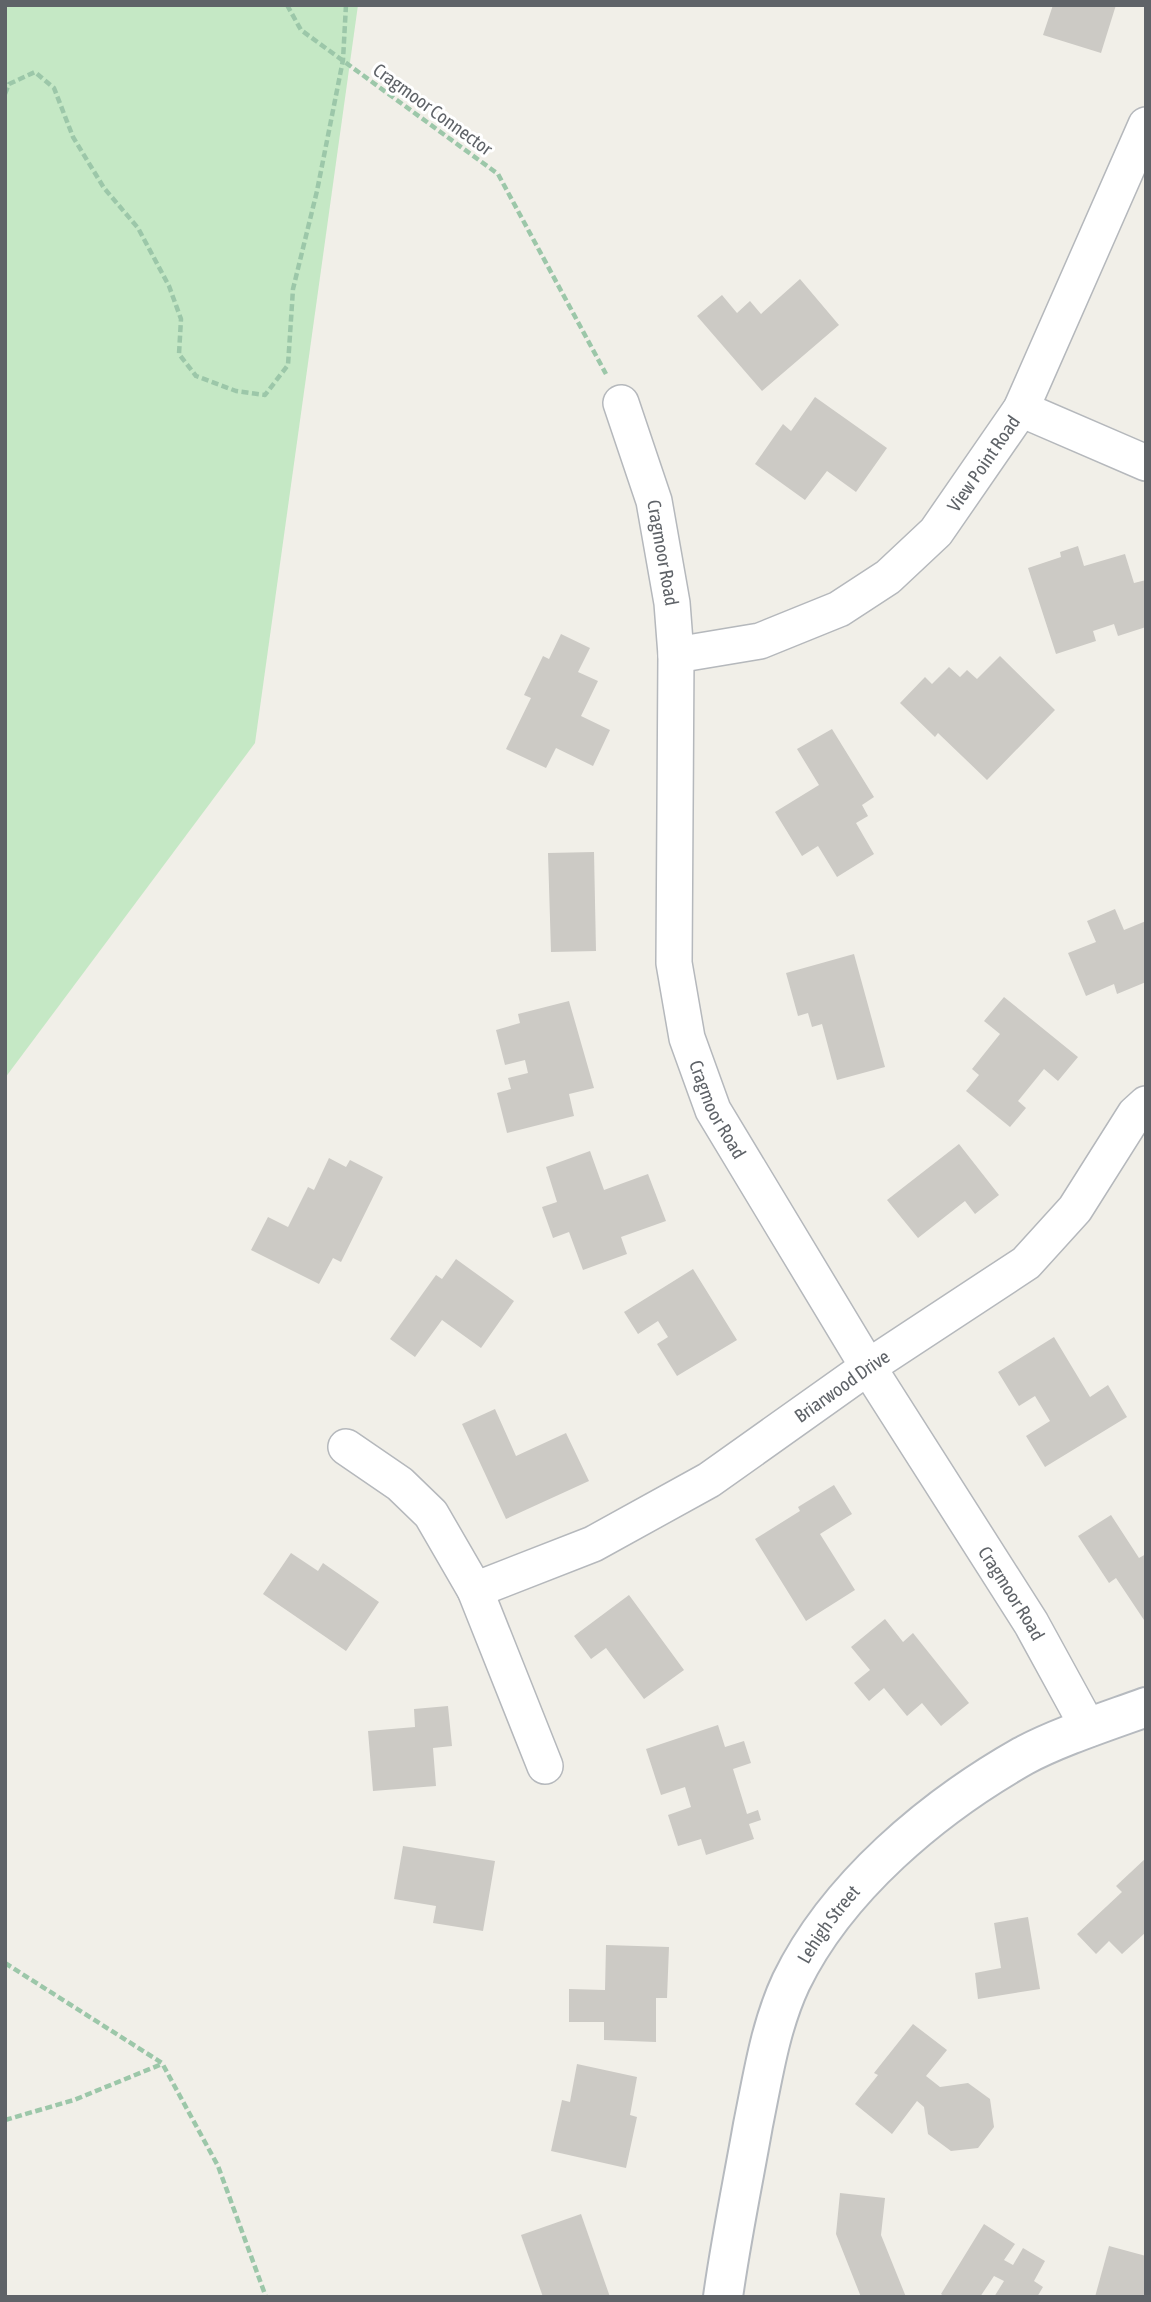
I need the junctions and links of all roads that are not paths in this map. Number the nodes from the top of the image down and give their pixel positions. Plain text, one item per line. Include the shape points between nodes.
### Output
1 (1146, 125) edge
2 (621, 403) road end
3 (1021, 409) junction
4 (1146, 463) edge
5 (676, 655) junction
6 (1146, 1104) edge
7 (868, 1367) junction
8 (346, 1447) dead end
9 (475, 1590) junction
10 (1146, 1707) edge
11 (1089, 1729) junction
12 (545, 1766) dead end
13 (723, 2297) edge

1 - 3 street, View Point Road
2 - 5 street, Cragmoor Road via 654,501
3 - 4 street
3 - 5 street, View Point Road via 936,532 888,577 839,609 760,641
5 - 7 street, Cragmoor Road via 674,963 687,1038 713,1110
6 - 7 street, Briarwood Drive via 1074,1209 1026,1263
7 - 9 street, Briarwood Drive via 709,1480 593,1544
7 - 11 street, Cragmoor Road via 1031,1623
8 - 9 street via 400,1484 431,1514
9 - 12 street
10 - 11 street, Lehigh Street
11 - 13 street, Lehigh Street via 1025,1755 967,1792 912,1834 860,1883 822,1929 791,1982 773,2032

